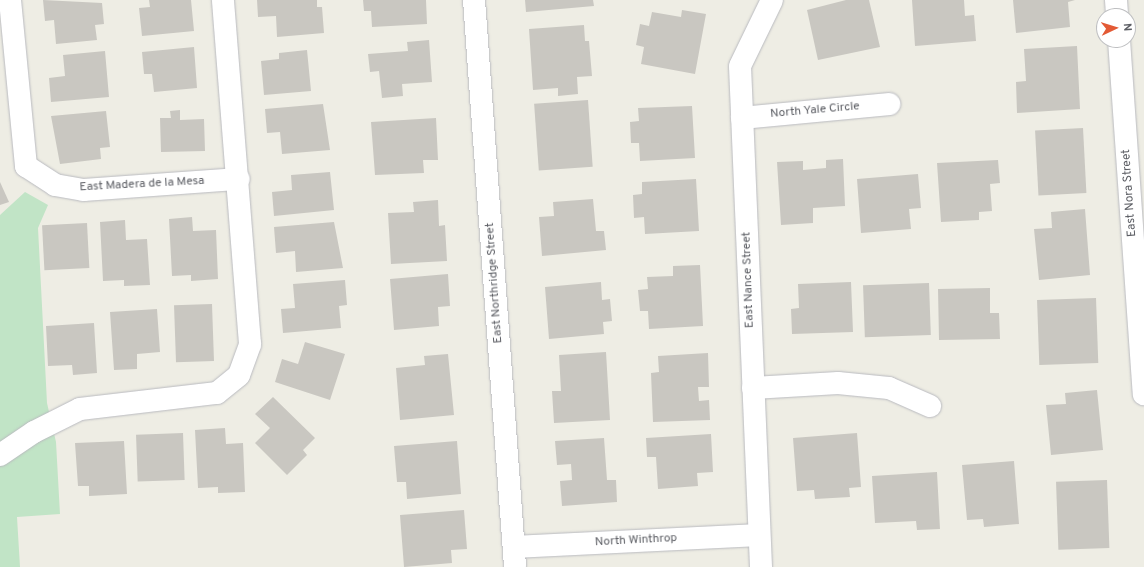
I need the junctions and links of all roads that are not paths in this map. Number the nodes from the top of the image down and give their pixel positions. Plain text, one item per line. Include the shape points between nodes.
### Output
1 (10, 0) edge
2 (223, 0) edge
3 (474, 0) edge
4 (772, 0) edge
5 (1120, 48) edge
6 (889, 104) dead end
7 (742, 118) junction
8 (239, 179) junction
9 (753, 388) junction
10 (1144, 394) edge
11 (930, 406) dead end
12 (0, 455) edge
13 (759, 535) junction
14 (515, 557) edge
15 (761, 567) edge

1 - 8 street, East Madera de la Mesa via 26,166 55,185 84,190
2 - 8 street
3 - 14 street, East Northridge Street
4 - 7 street, East Nance Street via 740,66
5 - 10 street, East Nora Street
6 - 7 street, North Yale Circle
7 - 9 street, East Nance Street
8 - 12 street via 250,344 239,375 217,393 80,409 34,432
9 - 11 street via 838,383 889,388
9 - 13 street, East Nance Street
13 - 14 street, North Winthrop
13 - 15 street, East Nance Street

